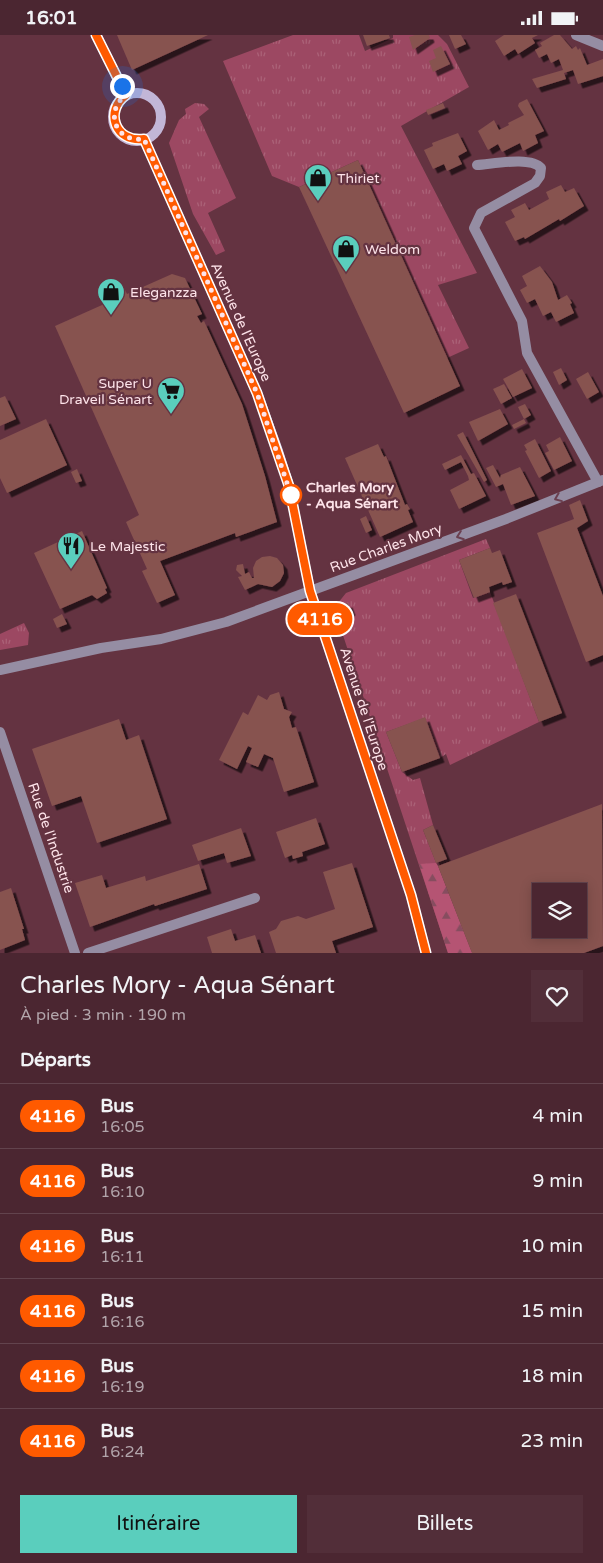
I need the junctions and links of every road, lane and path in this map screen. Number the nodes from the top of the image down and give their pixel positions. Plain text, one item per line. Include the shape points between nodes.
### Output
1 (96, 35) edge
2 (576, 35) edge
3 (603, 46) edge
4 (126, 95) junction
5 (144, 139) junction
6 (477, 165) dead end
7 (600, 481) edge
8 (310, 591) junction
9 (0, 670) edge
10 (0, 732) edge
11 (255, 898) dead end
12 (75, 953) edge
13 (88, 953) edge
14 (426, 953) edge

1 - 4 main road
2 - 3 street
4 - 5 main road via 116,105 115,127 124,137
4 - 5 main road via 142,93 159,107 160,123 151,136
5 - 8 main road, Avenue de l'Europe via 257,393 289,486
6 - 7 street via 528,161 542,168 535,183 481,213 474,228 522,321 527,353
7 -> 8 street, Rue Charles Mory
8 - 9 street, Rue Charles Mory via 226,623 195,631
8 - 14 main road, Avenue de l'Europe via 411,895
10 - 12 street, Rue de l'Industrie
11 - 13 street

